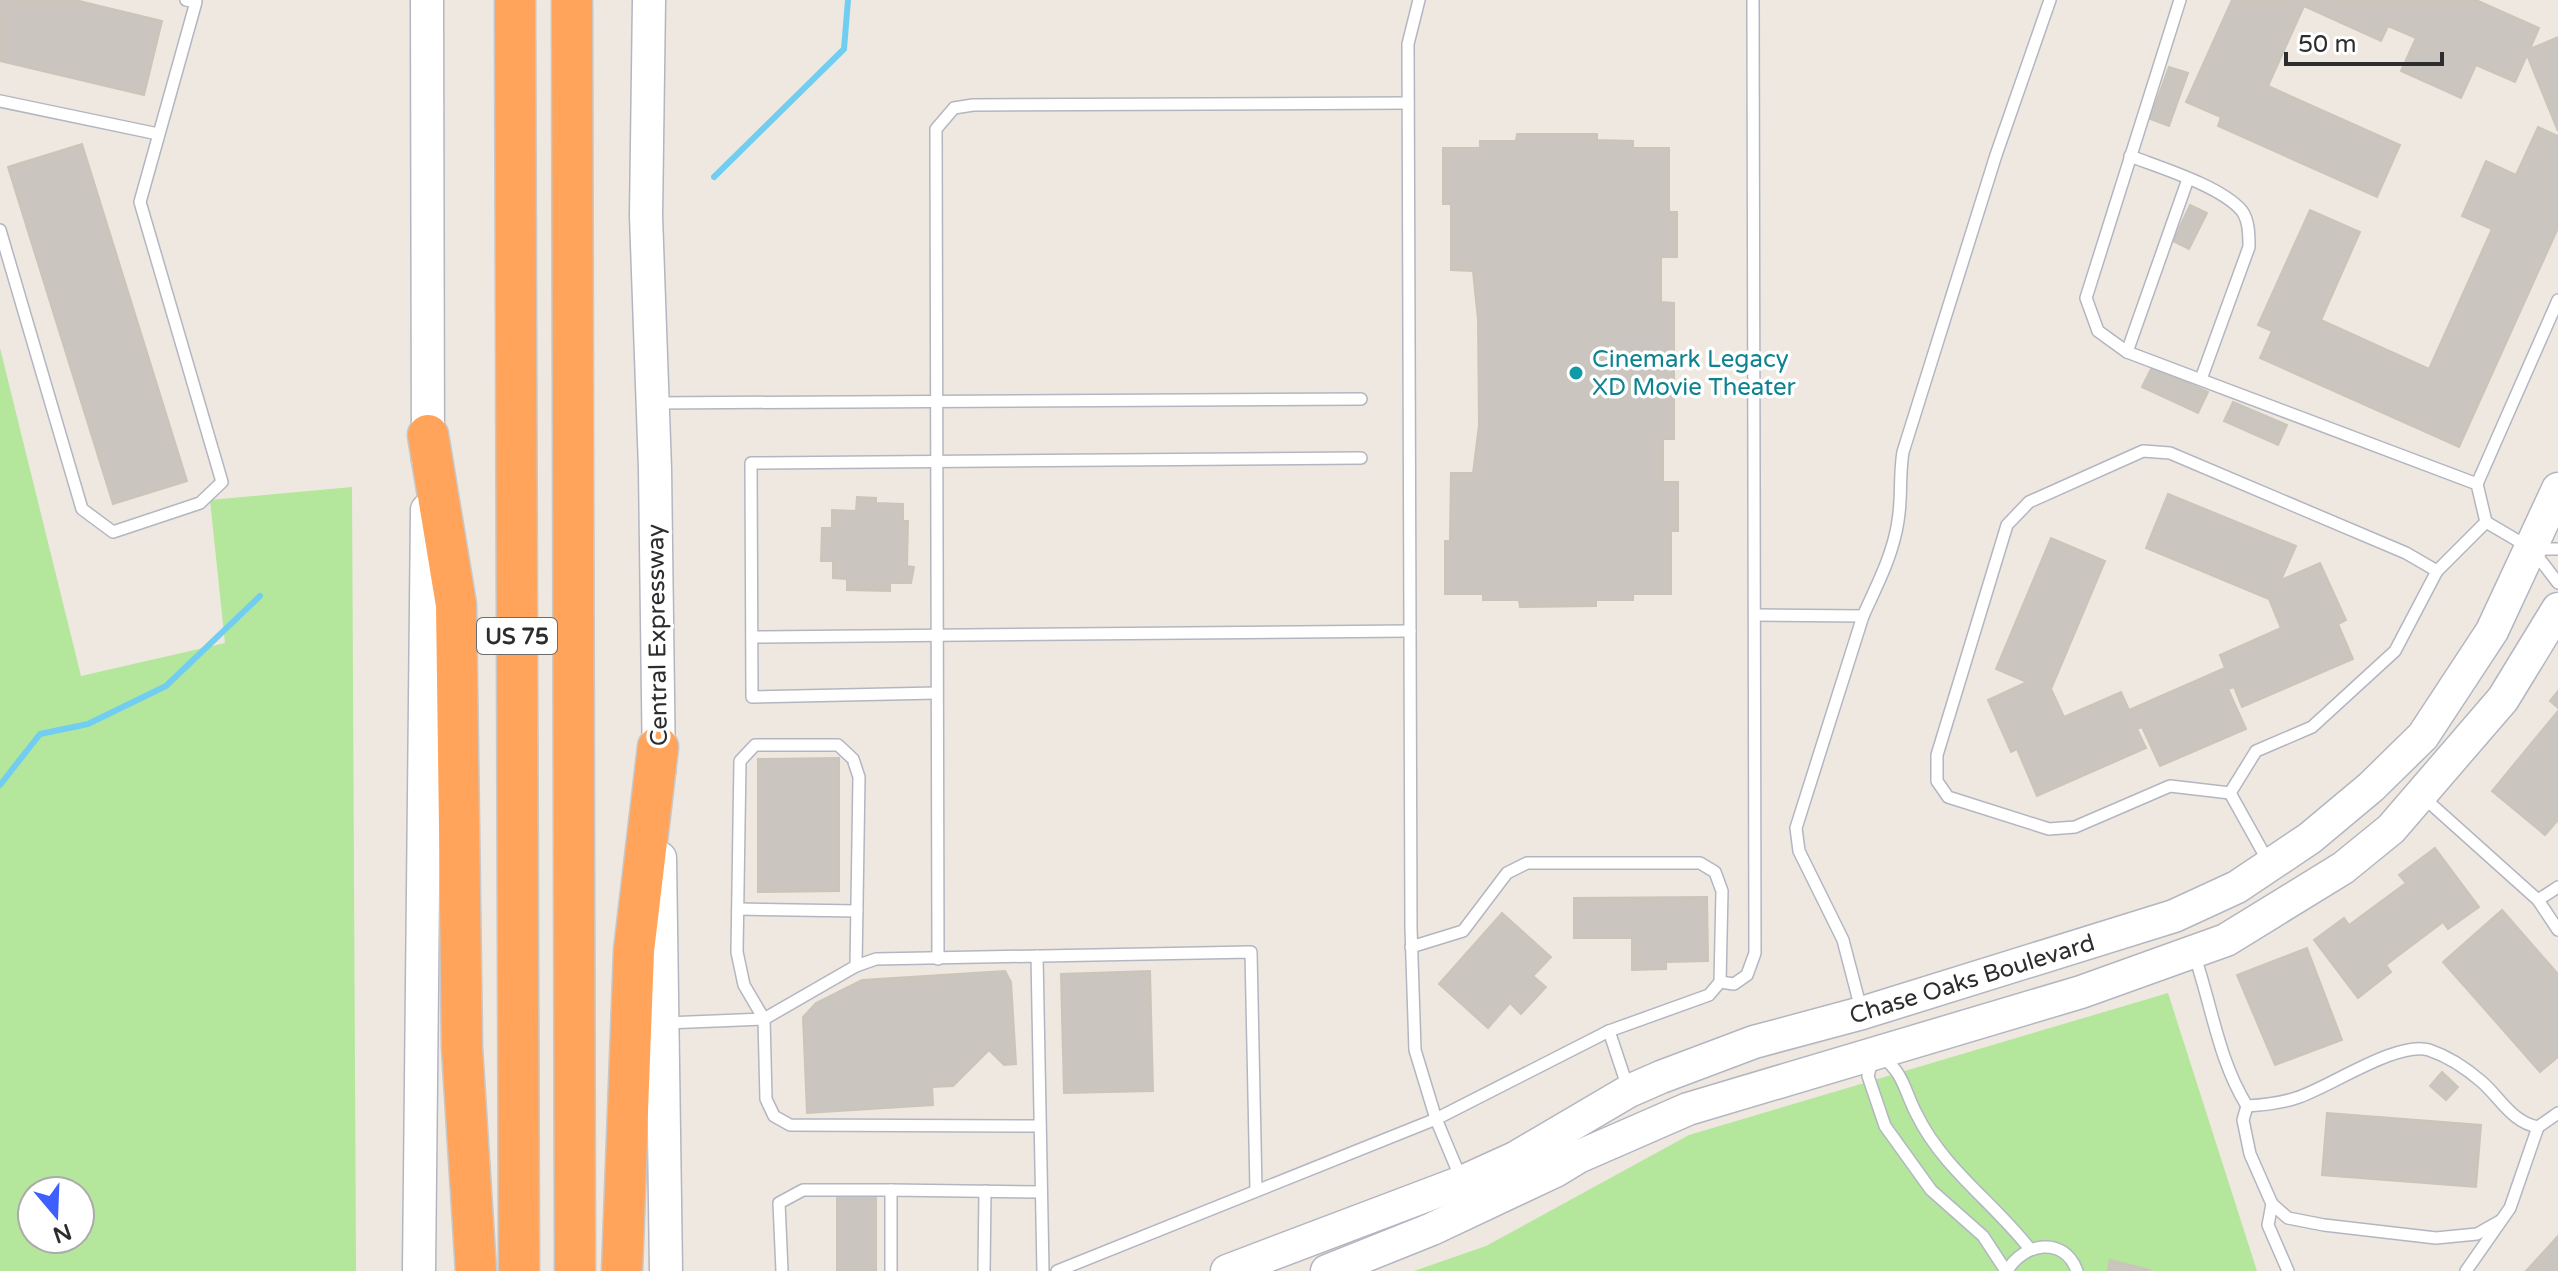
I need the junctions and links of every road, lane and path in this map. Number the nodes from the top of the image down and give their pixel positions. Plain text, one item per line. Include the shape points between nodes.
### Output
1 (427, 0) edge
2 (515, 0) edge
3 (572, 0) edge
4 (649, 0) edge
5 (1419, 0) edge
6 (1753, 0) edge
7 (2050, 0) edge
8 (2180, 0) edge
9 (195, 1) edge
10 (0, 101) edge
11 (1408, 103) junction
12 (158, 134) junction
13 (2130, 156) junction
14 (2188, 179) junction
15 (0, 230) edge
16 (2558, 300) edge
17 (2127, 352) junction
18 (2201, 379) junction
19 (1361, 399) dead end
20 (937, 401) junction
21 (653, 403) junction
22 (428, 435) junction
23 (1361, 458) dead end
24 (937, 461) junction
25 (2477, 484) junction
26 (2558, 489) edge
27 (2486, 522) junction
28 (2545, 549) edge
29 (2437, 571) junction
30 (2558, 583) edge
31 (2558, 609) edge
32 (1755, 615) junction
33 (1863, 616) junction
34 (1410, 631) junction
35 (937, 634) junction
36 (752, 637) junction
37 (937, 693) junction
38 (658, 747) junction
39 (2394, 764) junction
40 (2230, 793) junction
41 (2422, 795) junction
42 (2271, 867) junction
43 (2558, 887) edge
44 (2538, 900) junction
45 (2291, 902) junction
46 (738, 909) junction
47 (857, 911) junction
48 (2558, 930) edge
49 (1411, 947) junction
50 (2193, 953) junction
51 (1037, 956) junction
52 (938, 959) junction
53 (856, 966) junction
54 (1720, 982) junction
55 (1862, 1013) junction
56 (764, 1019) junction
57 (662, 1023) junction
58 (1609, 1031) junction
59 (1874, 1051) junction
60 (1629, 1091) junction
61 (2247, 1106) junction
62 (2558, 1113) edge
63 (1436, 1119) junction
64 (1040, 1126) junction
65 (2538, 1127) junction
66 (891, 1190) junction
67 (1256, 1190) junction
68 (985, 1191) junction
69 (1041, 1192) junction
70 (1468, 1196) junction
71 (2272, 1204) junction
72 (2500, 1221) junction
73 (2029, 1248) junction
74 (419, 1271) edge
75 (476, 1271) edge
76 (519, 1271) edge
77 (575, 1271) edge
78 (622, 1271) edge
79 (666, 1271) edge
80 (782, 1271) edge
81 (891, 1271) edge
82 (984, 1271) edge
83 (1043, 1271) edge
84 (1057, 1271) edge
85 (1227, 1271) edge
86 (1327, 1271) edge
87 (2006, 1271) edge
88 (2077, 1271) edge
89 (2288, 1271) edge
90 (2466, 1271) edge

1 - 22 street
2 - 76 highway, US 75
3 - 77 highway, US 75
4 - 21 street, Central Expressway via 646,216
5 - 11 lane via 1408,44
6 - 32 lane
7 - 33 lane via 1903,452 1899,519
8 - 13 lane
9 - 12 lane
10 - 12 lane
11 - 20 lane via 954,108 936,129
11 - 34 lane
12 - 15 lane via 140,202 222,482 200,503 113,532 82,509
13 - 14 lane
13 - 17 lane via 2086,298 2098,331
14 - 17 lane
14 - 18 lane via 2231,202 2249,229 2249,247
16 - 25 lane
17 - 18 lane
18 - 25 lane
19 - 20 lane
20 - 21 lane
20 - 24 lane
21 - 38 street, Central Expressway
22 - 74 street
22 - 75 highway via 456,605 462,1048
23 - 24 lane
24 - 35 lane
24 - 36 lane via 751,463
25 - 27 lane
26 - 28 street, Chase Oaks Boulevard
27 - 28 lane
27 - 29 lane
28 - 30 lane
28 - 39 street, Chase Oaks Boulevard via 2457,688 2423,736
29 - 40 lane via 2395,651 2312,727 2256,751
29 - 40 lane via 2170,453 2143,451 2029,502 2007,525 1937,755 1937,781 1948,797 2049,829 2075,827 2170,786
31 - 41 street, Chase Oaks Boulevard via 2503,699
32 - 33 lane
32 - 54 lane via 1755,953 1747,975 1734,984
33 - 55 lane via 1796,828 1799,851 1843,940
34 - 35 lane
34 - 49 lane
35 - 36 lane
35 - 37 lane
36 - 37 lane via 752,697
37 - 52 lane
38 - 57 street, Central Expressway
38 - 78 highway via 634,951
39 - 41 street
39 - 42 street, Chase Oaks Boulevard
40 - 42 lane
41 - 44 lane
41 - 45 street, Chase Oaks Boulevard via 2391,829
42 - 45 street
42 - 55 street, Chase Oaks Boulevard via 2174,916
43 - 44 lane
44 - 48 lane
45 - 50 street, Chase Oaks Boulevard
46 - 47 lane
46 - 47 lane via 740,761 755,745 838,745 853,759 859,777
46 - 56 lane via 737,952 744,985
47 - 53 lane
49 - 54 lane via 1463,931 1507,873 1527,863 1700,863 1715,872 1722,891
49 - 63 lane via 1415,1050
50 - 59 street, Chase Oaks Boulevard via 2081,992
50 - 61 lane via 2231,1081
51 - 52 lane
51 - 64 lane
51 - 67 lane via 1251,952
52 - 53 lane via 876,959
53 - 56 lane
54 - 58 lane via 1709,995
55 - 59 street
55 - 60 street, Chase Oaks Boulevard via 1754,1042
56 - 57 lane
56 - 64 lane via 766,1099 774,1116 790,1125
57 - 79 street, Central Expressway
58 - 60 lane
58 - 63 lane
59 - 70 street, Chase Oaks Boulevard via 1688,1109 1578,1157
59 - 73 lane via 1898,1070 1941,1155
59 - 87 lane via 1868,1076 1885,1126 1931,1190 1983,1236
60 - 70 street, Chase Oaks Boulevard via 1515,1158
61 - 65 lane via 2298,1098 2399,1052 2425,1049 2482,1082 2522,1124
61 - 71 lane via 2243,1120 2250,1154
62 - 65 lane
63 - 67 lane
63 - 70 lane
64 - 69 lane
65 - 72 lane via 2519,1189
66 - 68 lane
66 - 80 lane via 803,1190 779,1203
66 - 81 lane
67 - 84 lane
68 - 69 lane
68 - 82 lane
69 - 83 lane
70 - 85 street, Chase Oaks Boulevard
70 - 86 street, Chase Oaks Boulevard
71 - 72 lane via 2288,1218 2436,1238 2477,1234
71 - 89 lane via 2268,1225
72 - 90 lane
73 - 87 lane
73 - 88 lane via 2055,1248

